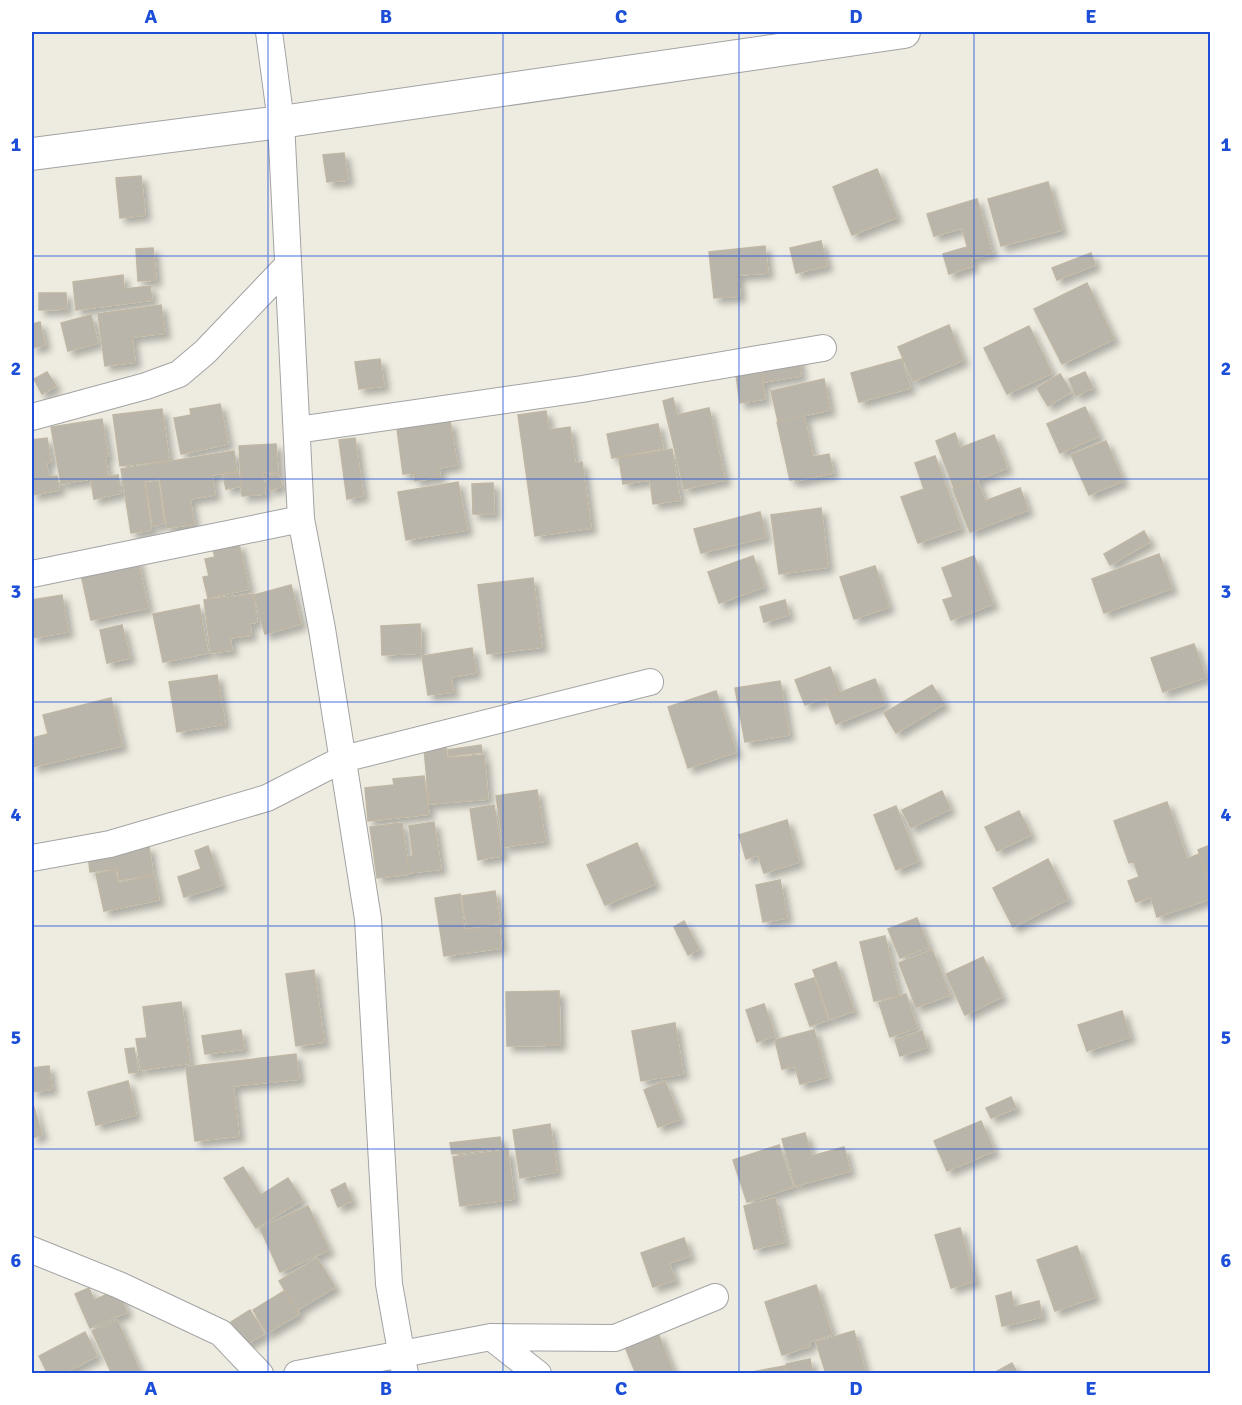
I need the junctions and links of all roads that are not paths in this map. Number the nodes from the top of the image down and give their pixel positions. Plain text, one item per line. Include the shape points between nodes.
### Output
1 (269, 32) edge
2 (904, 32) edge
3 (281, 122) junction
4 (32, 154) edge
5 (288, 265) junction
6 (823, 348) dead end
7 (32, 417) edge
8 (297, 430) junction
9 (302, 519) junction
10 (32, 574) edge
11 (650, 682) dead end
12 (343, 759) junction
13 (32, 858) edge
14 (32, 1250) edge
15 (715, 1297) dead end
16 (491, 1337) junction
17 (404, 1364) edge
18 (260, 1374) edge
19 (297, 1374) edge
20 (538, 1374) edge

1 - 3 street
2 - 3 street
3 - 4 street
3 - 5 street
5 - 7 street via 179,374
5 - 8 street
6 - 8 street via 582,389
8 - 9 street
9 - 10 street
9 - 12 street
11 - 12 street
12 - 13 street via 267,798 110,843
12 - 17 street via 368,919 389,1284
14 - 18 street via 119,1285 221,1334
15 - 16 street via 615,1338
16 - 17 street
16 - 20 street
17 - 19 street

